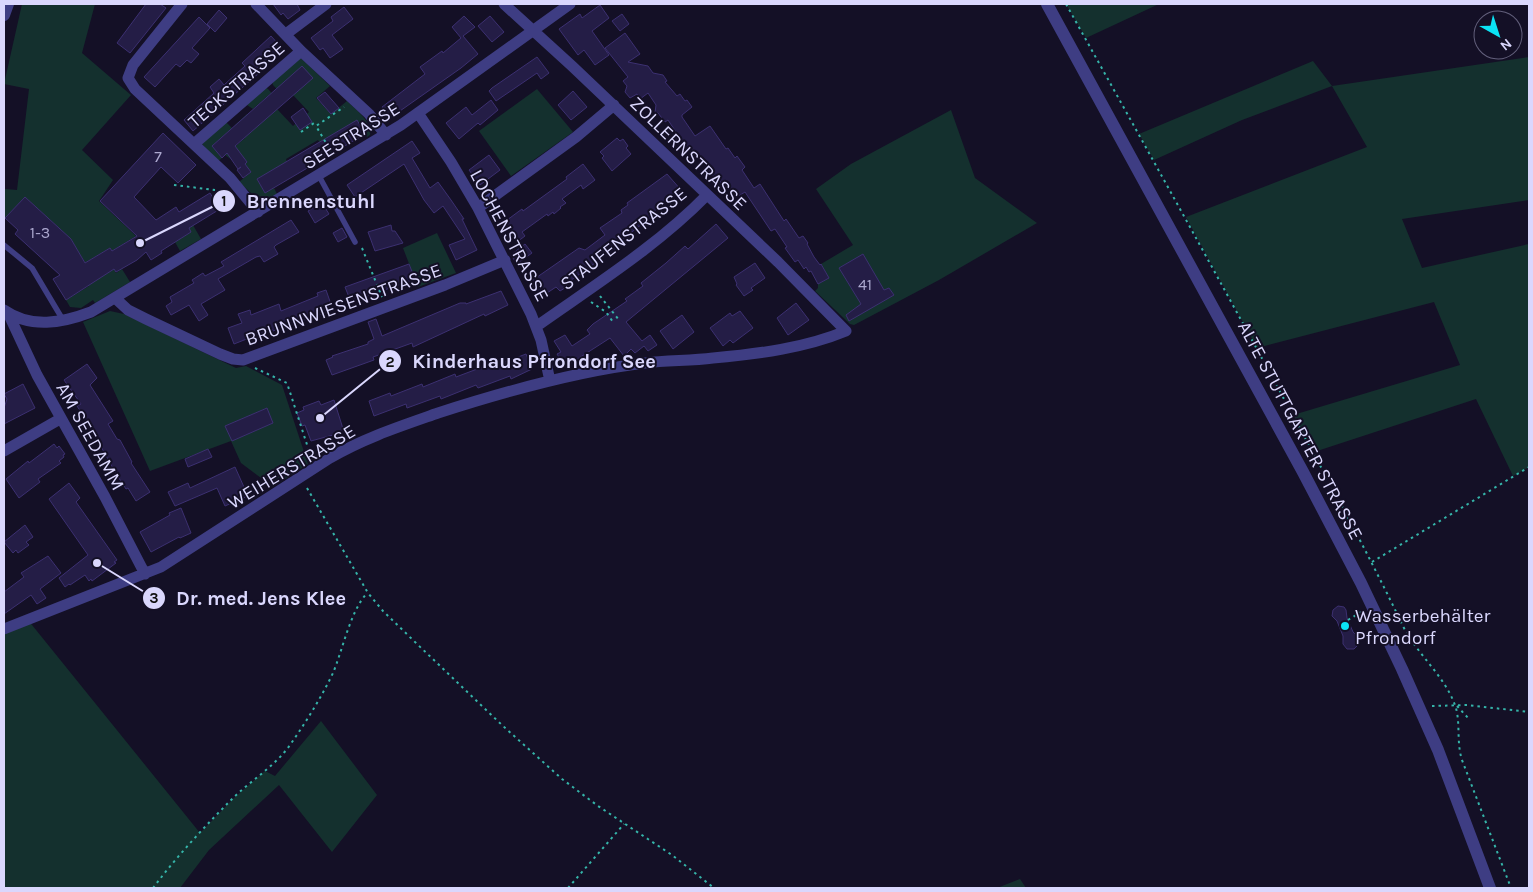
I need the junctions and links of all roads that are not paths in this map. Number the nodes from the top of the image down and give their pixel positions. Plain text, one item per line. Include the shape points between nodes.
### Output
1 (8, 4) edge
2 (182, 4) edge
3 (256, 4) edge
4 (326, 4) edge
5 (504, 4) edge
6 (570, 4) edge
7 (1047, 4) edge
8 (4, 16) edge
9 (534, 30) junction
10 (286, 34) junction
11 (301, 51) junction
12 (614, 105) junction
13 (418, 113) junction
14 (386, 134) junction
15 (194, 144) junction
16 (319, 176) junction
17 (707, 195) junction
18 (478, 208) junction
19 (258, 212) junction
20 (355, 242) road end
21 (4, 245) edge
22 (505, 260) junction
23 (115, 298) junction
24 (6, 312) edge
25 (63, 320) junction
26 (537, 326) junction
27 (846, 330) joint
28 (550, 381) junction
29 (60, 418) junction
30 (4, 451) edge
31 (145, 574) junction
32 (4, 629) edge
33 (1490, 888) edge

1 - 8 street
2 - 15 street via 133,65 128,78 135,89
3 - 10 street
4 - 10 street, TECKSTRASSE
5 - 9 street, ZOLLERNSTRASSE
6 - 9 street, SEESTRASSE
7 - 33 street, ALTE STUTTGARTER STRASSE via 1333,528 1420,710
9 - 12 street, ZOLLERNSTRASSE
9 - 13 street, SEESTRASSE
10 - 11 street
11 - 14 street via 354,99
11 - 15 street, TECKSTRASSE
12 - 17 street, ZOLLERNSTRASSE
12 - 18 street via 576,137
13 - 14 street, SEESTRASSE
13 - 18 street, LOCHENSTRASSE
14 - 16 street, SEESTRASSE
15 - 19 street via 230,178
16 - 19 street, SEESTRASSE
16 - 20 lane
17 - 26 street, STAUFENSTRASSE via 657,240
17 - 27 street, ZOLLERNSTRASSE
18 - 22 street, LOCHENSTRASSE
19 - 23 street, SEESTRASSE
21 - 25 lane via 32,268
22 - 23 street, BRUNNWIESENSTRASSE via 243,360 220,354 146,319 128,310
22 - 26 street, LOCHENSTRASSE
23 - 25 street, SEESTRASSE via 91,312
24 - 25 street, SEESTRASSE via 38,323
24 - 29 street, AM SEEDAMM
26 - 28 street, LOCHENSTRASSE
27 - 28 street, WEIHERSTRASSE via 814,343 712,358 645,362
28 - 31 street, WEIHERSTRASSE via 391,429 344,450 174,560
29 - 30 street
29 - 31 street, AM SEEDAMM
31 - 32 street, WEIHERSTRASSE

